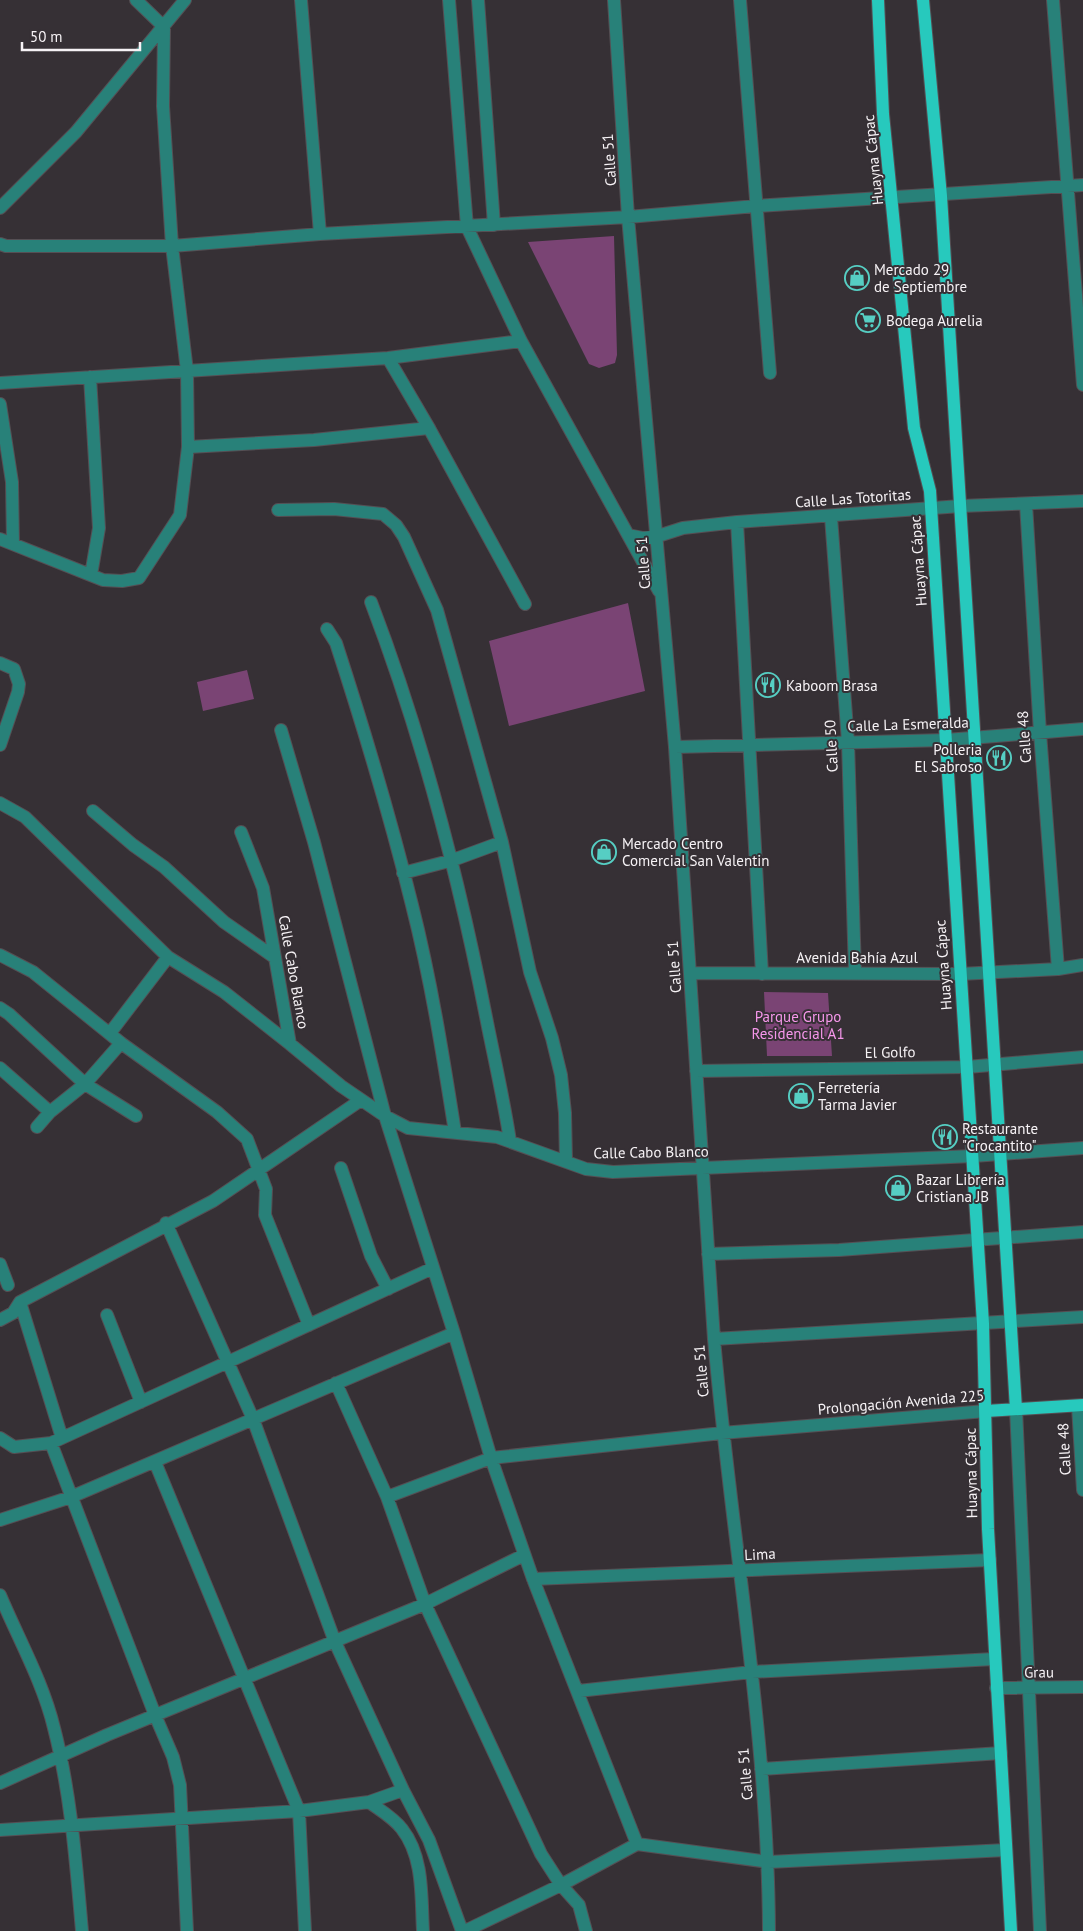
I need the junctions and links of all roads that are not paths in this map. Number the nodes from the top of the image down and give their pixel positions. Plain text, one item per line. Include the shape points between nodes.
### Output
1 (136, 0) edge
2 (185, 0) edge
3 (301, 0) edge
4 (449, 0) edge
5 (478, 0) edge
6 (614, 0) edge
7 (740, 0) edge
8 (878, 0) edge
9 (923, 0) edge
10 (1053, 0) edge
11 (164, 27) junction
12 (1083, 185) edge
13 (1068, 188) junction
14 (940, 196) junction
15 (893, 199) junction
16 (756, 206) junction
17 (0, 208) edge
18 (628, 217) junction
19 (494, 225) junction
20 (466, 227) junction
21 (320, 234) junction
22 (0, 244) edge
23 (172, 246) junction
24 (521, 342) junction
25 (388, 358) junction
26 (186, 371) junction
27 (770, 373) dead end
28 (90, 377) junction
29 (0, 383) edge
30 (1083, 385) edge
31 (0, 404) edge
32 (429, 428) junction
33 (188, 447) junction
34 (1083, 501) edge
35 (1026, 504) junction
36 (961, 506) junction
37 (931, 508) junction
38 (278, 510) dead end
39 (831, 517) junction
40 (737, 522) junction
41 (628, 535) junction
42 (658, 536) junction
43 (0, 539) edge
44 (12, 544) junction
45 (91, 575) junction
46 (662, 596) junction
47 (371, 602) dead end
48 (525, 604) dead end
49 (327, 629) dead end
50 (0, 663) edge
51 (1083, 729) edge
52 (281, 730) dead end
53 (1040, 733) junction
54 (975, 738) junction
55 (946, 740) junction
56 (848, 742) junction
57 (0, 745) edge
58 (750, 746) junction
59 (675, 747) junction
60 (0, 803) edge
61 (93, 811) dead end
62 (241, 832) dead end
63 (502, 842) junction
64 (452, 860) junction
65 (403, 873) junction
66 (0, 955) edge
67 (274, 956) junction
68 (168, 957) junction
69 (1083, 965) edge
70 (1058, 968) junction
71 (990, 972) junction
72 (691, 973) junction
73 (762, 974) junction
74 (855, 974) junction
75 (960, 974) junction
76 (0, 1008) edge
77 (110, 1033) junction
78 (121, 1043) junction
79 (290, 1044) junction
80 (1083, 1057) edge
81 (994, 1065) junction
82 (967, 1067) junction
83 (0, 1068) edge
84 (696, 1071) junction
85 (85, 1084) junction
86 (361, 1100) junction
87 (50, 1112) junction
88 (136, 1116) dead end
89 (385, 1116) junction
90 (37, 1127) dead end
91 (455, 1132) junction
92 (510, 1141) junction
93 (1083, 1148) edge
94 (1000, 1154) junction
95 (973, 1156) junction
96 (566, 1161) junction
97 (702, 1167) junction
98 (341, 1168) dead end
99 (258, 1170) junction
100 (166, 1224) junction
101 (1083, 1232) edge
102 (1006, 1238) junction
103 (978, 1240) junction
104 (708, 1254) junction
105 (0, 1264) edge
106 (433, 1268) junction
107 (8, 1285) dead end
108 (388, 1288) junction
109 (20, 1302) junction
110 (107, 1315) dead end
111 (1083, 1317) edge
112 (0, 1320) edge
113 (1011, 1322) junction
114 (983, 1324) junction
115 (309, 1325) junction
116 (454, 1333) junction
117 (714, 1339) junction
118 (227, 1362) junction
119 (336, 1383) junction
120 (141, 1402) junction
121 (1081, 1406) edge
122 (1016, 1409) junction
123 (986, 1411) junction
124 (252, 1419) junction
125 (722, 1433) junction
126 (0, 1438) edge
127 (56, 1441) junction
128 (491, 1458) junction
129 (156, 1462) junction
130 (1083, 1490) edge
131 (71, 1497) junction
132 (387, 1497) junction
133 (0, 1520) edge
134 (524, 1555) junction
135 (990, 1560) junction
136 (739, 1572) junction
137 (532, 1579) junction
138 (0, 1595) edge
139 (426, 1604) junction
140 (334, 1642) junction
141 (994, 1659) junction
142 (752, 1672) junction
143 (246, 1678) junction
144 (1083, 1687) edge
145 (996, 1688) junction
146 (1029, 1688) junction
147 (578, 1691) junction
148 (155, 1715) junction
149 (1001, 1754) junction
150 (60, 1757) junction
151 (761, 1768) junction
152 (0, 1783) edge
153 (404, 1790) junction
154 (369, 1802) junction
155 (299, 1811) junction
156 (181, 1820) junction
157 (72, 1826) junction
158 (0, 1830) edge
159 (637, 1844) junction
160 (1006, 1850) junction
161 (769, 1862) junction
162 (561, 1885) junction
163 (82, 1931) edge
164 (187, 1931) edge
165 (305, 1931) edge
166 (423, 1931) edge
167 (464, 1931) edge
168 (586, 1931) edge
169 (769, 1931) edge
170 (1011, 1931) edge
171 (1040, 1931) edge

1 - 11 street
2 - 11 street
3 - 21 street
4 - 20 street
5 - 19 street
6 - 18 street, Calle 51
7 - 16 street
8 - 15 main road, Huayna Cápac via 883,114
9 - 14 main road
10 - 13 street
11 - 17 street via 76,132
11 - 23 street via 163,106
12 - 13 street
13 - 14 street
13 - 30 street
14 - 15 street
14 - 36 main road
15 - 16 street
15 - 37 main road, Huayna Cápac via 914,428 926,472
16 - 18 street
16 - 27 street
18 - 19 street
18 - 42 street, Calle 51
19 - 20 street
20 - 21 street
20 - 24 street
21 - 23 street
22 - 23 street
23 - 26 street
24 - 25 street
24 - 41 street
25 - 26 street
25 - 32 street
26 - 28 street
26 - 33 street
28 - 29 street
28 - 45 street via 99,528
31 - 44 street via 12,482
32 - 33 street via 314,440
32 - 48 street
33 - 45 street via 180,515 139,578 103,580
34 - 35 street, Calle Las Totoritas
35 - 36 street, Calle Las Totoritas
35 - 53 street, Calle 48
36 - 37 street, Calle Las Totoritas
36 - 54 main road
37 - 39 street, Calle Las Totoritas
37 - 55 main road, Huayna Cápac
38 - 63 street via 334,509 383,514 396,525 437,610
39 - 40 street, Calle Las Totoritas
39 - 56 street, Calle 50
40 - 42 street, Calle Las Totoritas via 683,528
40 - 58 street
41 - 42 street, Calle Las Totoritas
41 - 46 street
42 - 46 street, Calle 51
43 - 44 street
44 - 45 street
46 - 59 street, Calle 51
47 - 64 street via 419,736
49 - 65 street via 336,642 370,748
50 - 57 street via 14,669 19,684
51 - 53 street, Calle La Esmeralda
52 - 89 street via 314,842
53 - 54 street, Calle La Esmeralda
53 - 70 street, Calle 48
54 - 55 street, Calle La Esmeralda
54 - 71 main road
55 - 56 street, Calle La Esmeralda
55 - 75 main road, Huayna Cápac
56 - 58 street, Calle La Esmeralda
56 - 74 street, Calle 50
58 - 59 street, Calle La Esmeralda
58 - 73 street
59 - 72 street, Calle 51
60 - 68 street via 25,817
61 - 67 street via 164,867 224,922
62 - 67 street, Calle Cabo Blanco via 263,888
63 - 64 street
63 - 96 street via 530,972 561,1075
64 - 65 street
64 - 92 street
65 - 91 street via 426,966
66 - 77 street via 33,972
67 - 79 street, Calle Cabo Blanco
68 - 77 street
68 - 79 street via 224,992
69 - 70 street, Avenida Bahía Azul
70 - 71 street, Avenida Bahía Azul
71 - 75 street, Avenida Bahía Azul
71 - 81 main road
72 - 73 street, Avenida Bahía Azul
72 - 84 street, Calle 51
73 - 74 street, Avenida Bahía Azul
74 - 75 street, Avenida Bahía Azul
75 - 82 main road, Huayna Cápac
76 - 85 street
77 - 78 street
78 - 85 street
78 - 99 street via 225,1119 247,1139
79 - 86 street, Calle Cabo Blanco
80 - 81 street, El Golfo
81 - 82 street, El Golfo
81 - 94 main road
82 - 84 street, El Golfo
82 - 95 main road, Huayna Cápac
83 - 87 street
84 - 97 street, Calle 51
85 - 87 street
85 - 88 street
86 - 89 street, Calle Cabo Blanco
86 - 99 street
87 - 90 street
89 - 91 street, Calle Cabo Blanco via 408,1128
89 - 106 street
91 - 92 street, Calle Cabo Blanco
92 - 96 street, Calle Cabo Blanco
93 - 94 street, Calle Cabo Blanco
94 - 95 street, Calle Cabo Blanco
94 - 102 main road
95 - 97 street, Calle Cabo Blanco
95 - 103 main road, Huayna Cápac
96 - 97 street, Calle Cabo Blanco via 586,1170 613,1172
97 - 104 street, Calle 51
98 - 108 street via 371,1256
99 - 100 street via 213,1200
99 - 115 street via 266,1189 265,1215
100 - 109 street
100 - 118 street
101 - 102 street
102 - 103 street
102 - 113 main road
103 - 104 street via 839,1250
103 - 114 main road, Huayna Cápac
104 - 117 street, Calle 51
105 - 107 street
106 - 108 street
106 - 116 street
108 - 115 street
109 - 112 street via 12,1313
109 - 127 street
110 - 120 street
111 - 113 street
113 - 114 street
113 - 122 main road
114 - 117 street
114 - 123 main road, Huayna Cápac
115 - 118 street
116 - 119 street
116 - 128 street
117 - 125 street, Calle 51
118 - 120 street
118 - 124 street
119 - 124 street
119 - 132 street
120 - 127 street
121 - 122 main road, Prolongación Avenida 225
121 - 130 street, Calle 48
122 - 123 main road, Prolongación Avenida 225
122 - 146 street
123 - 125 street, Prolongación Avenida 225
123 - 135 main road, Huayna Cápac
124 - 129 street
124 - 140 street
125 - 128 street, Prolongación Avenida 225
125 - 136 street, Calle 51
126 - 127 street via 14,1447
127 - 131 street
128 - 132 street, Prolongación Avenida 225
128 - 134 street
129 - 131 street
129 - 143 street
131 - 133 street
131 - 148 street
132 - 139 street
134 - 137 street
134 - 139 street
135 - 136 street, Lima
135 - 141 main road, Huayna Cápac
136 - 137 street, Lima
136 - 142 street, Calle 51
137 - 147 street
138 - 150 street via 44,1697
139 - 140 street
139 - 162 street via 541,1854
140 - 143 street
140 - 153 street
141 - 142 street
141 - 145 main road, Huayna Cápac
142 - 147 street
142 - 151 street, Calle 51
143 - 148 street
143 - 155 street
144 - 146 street, Grau
145 - 146 street, Grau
145 - 149 main road, Huayna Cápac
146 - 171 street
147 - 159 street
148 - 150 street
148 - 156 street via 173,1757 180,1785
149 - 151 street
149 - 160 main road, Huayna Cápac
150 - 152 street
150 - 157 street
151 - 161 street, Calle 51
153 - 154 street
153 - 167 street via 428,1840
154 - 155 street
154 - 166 street via 402,1828 414,1849
155 - 156 street
155 - 165 street
156 - 157 street
156 - 164 street
157 - 158 street
157 - 163 street
159 - 161 street
159 - 162 street
160 - 161 street
160 - 170 main road, Huayna Cápac
161 - 169 street, Calle 51
162 - 167 street
162 - 168 street via 579,1905

